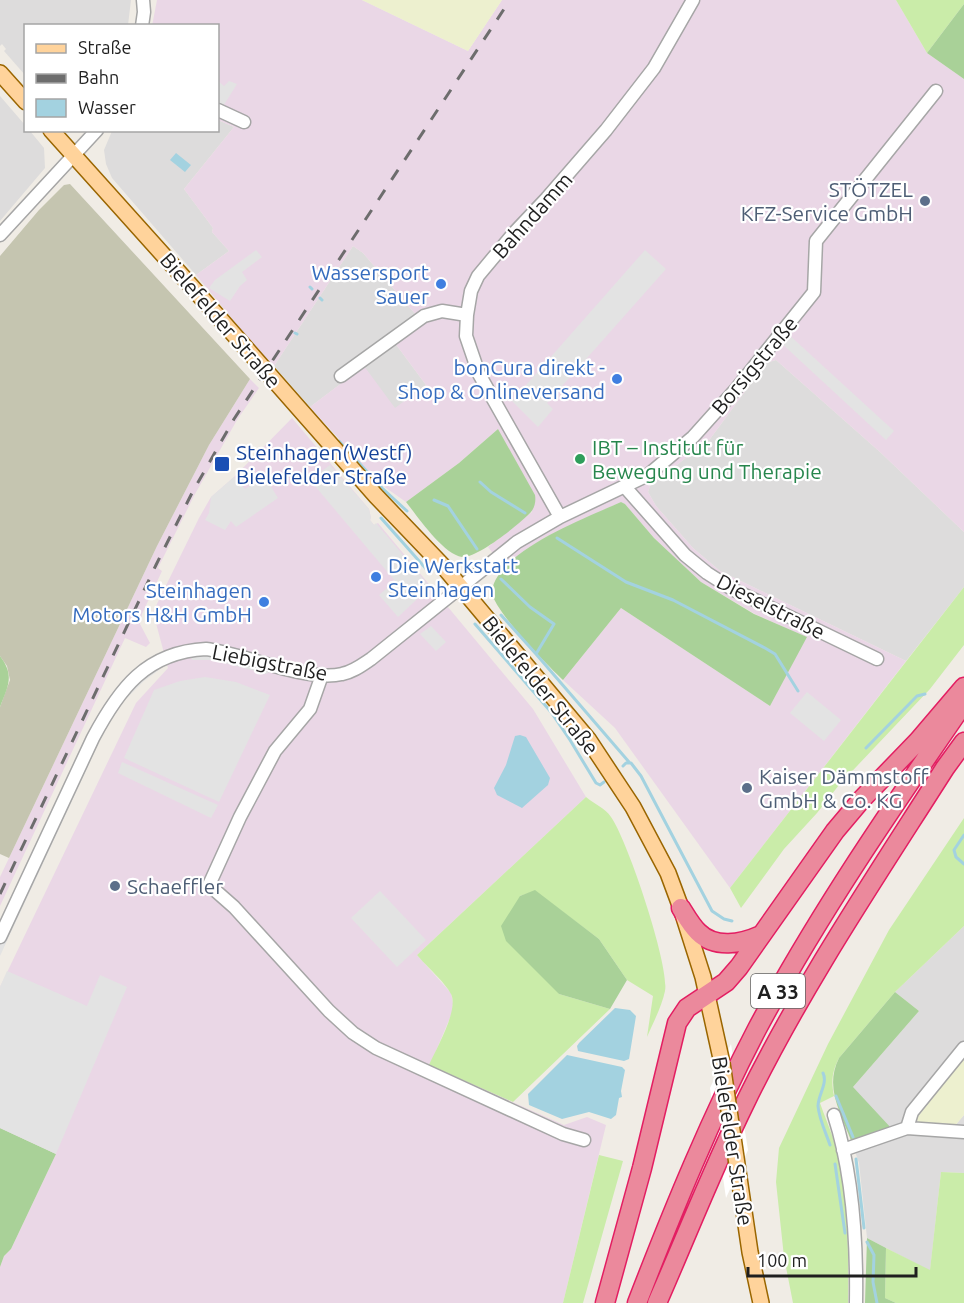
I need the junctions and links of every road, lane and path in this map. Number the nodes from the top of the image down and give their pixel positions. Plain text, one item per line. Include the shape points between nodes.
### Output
1 (143, 0) edge
2 (693, 0) edge
3 (142, 24) edge
4 (0, 73) edge
5 (936, 91) dead end
6 (24, 100) edge
7 (219, 110) edge
8 (244, 122) dead end
9 (53, 132) edge
10 (95, 132) edge
11 (74, 156) junction
12 (0, 235) edge
13 (467, 315) junction
14 (341, 376) dead end
15 (625, 487) junction
16 (560, 517) junction
17 (460, 586) junction
18 (877, 658) dead end
19 (322, 675) junction
20 (964, 687) edge
21 (964, 704) edge
22 (964, 742) edge
23 (681, 908) junction
24 (761, 935) junction
25 (0, 937) edge
26 (708, 996) junction
27 (964, 1048) edge
28 (834, 1115) dead end
29 (907, 1128) junction
30 (964, 1132) edge
31 (584, 1140) dead end
32 (843, 1150) junction
33 (605, 1303) edge
34 (637, 1303) edge
35 (657, 1303) edge
36 (761, 1303) edge
37 (856, 1303) edge

1 - 3 street
2 - 13 street, Bahndamm via 654,68 606,130 478,276
4 - 6 main road
5 - 15 street, Borsigstraße via 816,241 814,292 693,437 648,475
7 - 8 street
9 - 11 main road, Bielefelder Straße
10 - 11 street
11 - 12 street via 7,218
11 - 17 main road, Bielefelder Straße
13 - 14 street via 442,311 424,316
13 - 16 street, Bahndamm via 466,336 478,374
15 - 16 street, Borsigstraße
15 - 18 street, Dieselstraße via 678,548 707,573 732,589
16 - 17 street, Borsigstraße via 517,542
17 - 19 street, Liebigstraße via 371,659 343,674
17 - 23 main road, Bielefelder Straße via 565,710 609,769 654,845
19 - 25 street, Liebigstraße via 206,649 163,657 139,675 109,708 93,738
19 - 31 street via 310,709 275,751 209,885 329,1011 361,1038 417,1068
20 - 24 highway via 862,799
21 - 34 highway, A 33 via 851,870 757,1029 719,1107
22 - 35 highway, A 33 via 833,943 767,1060
23 - 24 highway via 699,934 714,941 734,944
23 - 26 main road, Bielefelder Straße
24 - 26 highway via 726,982
26 - 33 highway via 687,1008 677,1023
26 - 36 main road, Bielefelder Straße, bridge
27 - 29 street via 912,1112
28 - 32 street
29 - 30 street
29 - 32 street
32 - 37 street via 854,1223

